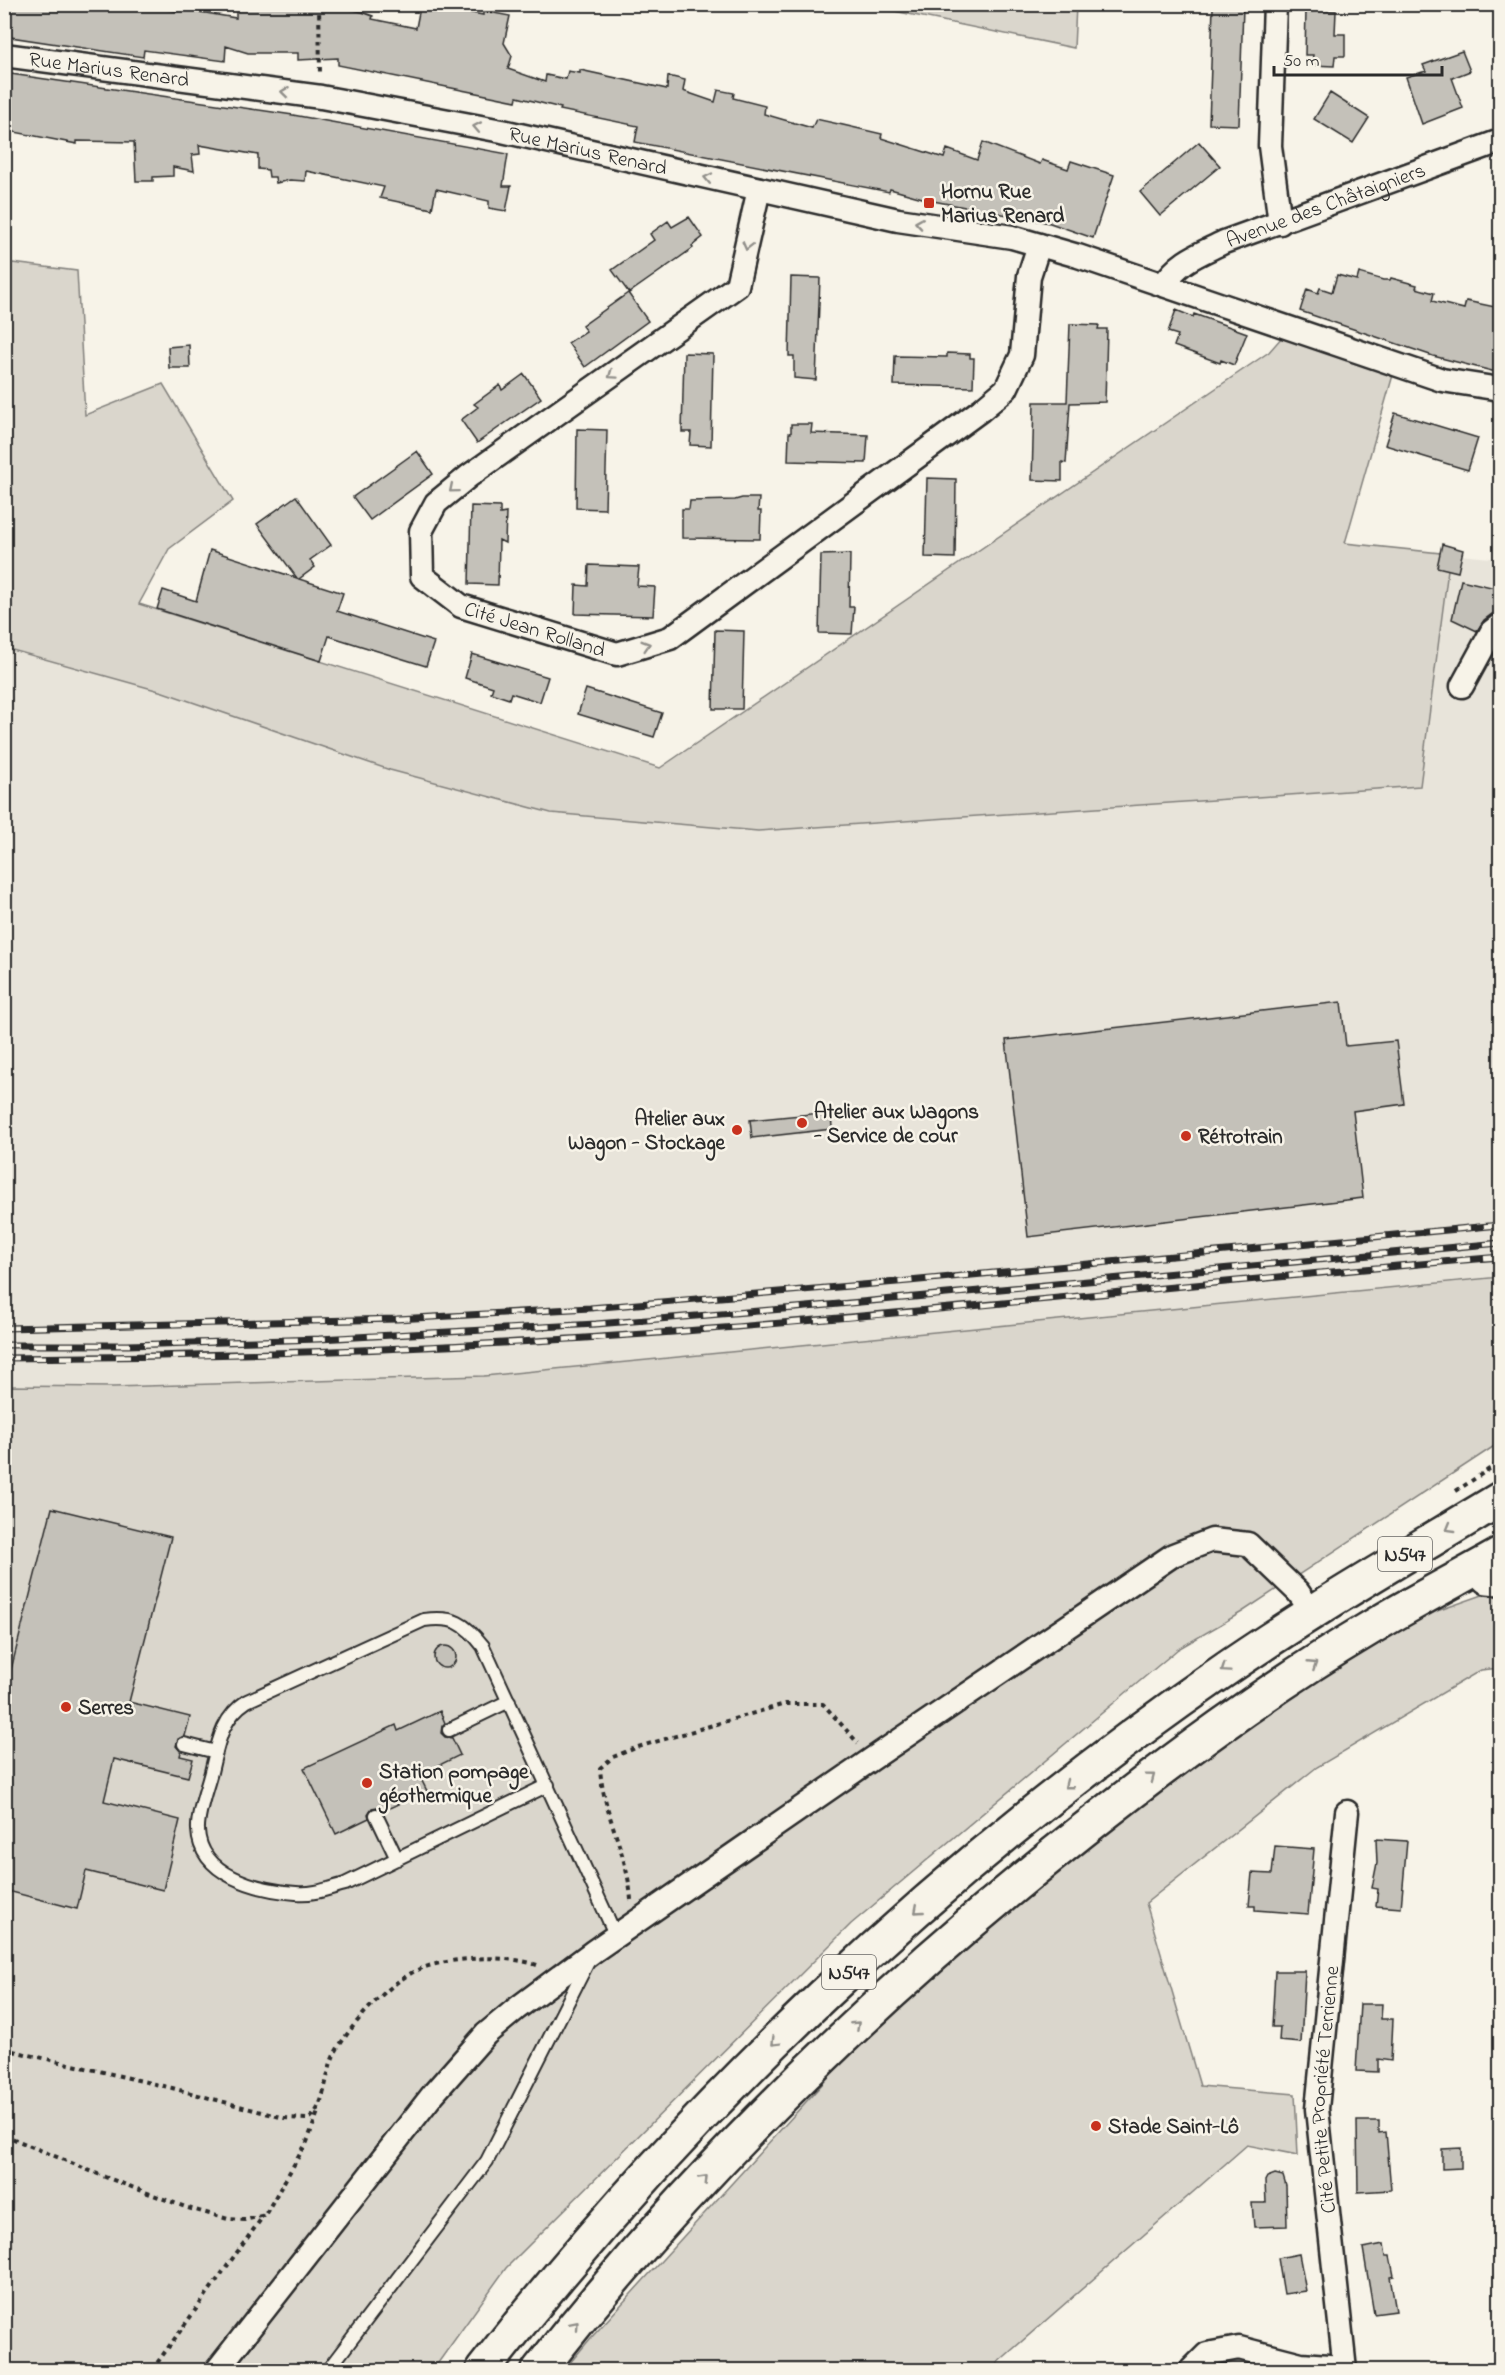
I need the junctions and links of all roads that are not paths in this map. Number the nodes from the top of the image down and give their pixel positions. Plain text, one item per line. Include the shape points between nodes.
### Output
1 (1275, 4) edge
2 (4, 55) edge
3 (1500, 141) edge
4 (759, 189) junction
5 (1280, 223) junction
6 (1039, 245) junction
7 (1163, 285) junction
8 (1500, 390) edge
9 (1500, 625) edge
10 (1462, 686) dead end
11 (1500, 1499) edge
12 (1497, 1571) edge
13 (1312, 1612) junction
14 (509, 1701) junction
15 (449, 1730) dead end
16 (184, 1744) dead end
17 (216, 1752) junction
18 (548, 1785) junction
19 (1347, 1812) dead end
20 (376, 1815) dead end
21 (397, 1859) junction
22 (625, 1930) junction
23 (594, 1952) junction
24 (1344, 2369) edge
25 (217, 2370) edge
26 (328, 2370) edge
27 (483, 2370) edge
28 (539, 2370) edge
29 (1191, 2370) edge

1 - 5 street via 1270,146
4 -> 2 street, Rue Marius Renard via 502,131 321,97
3 - 5 street, Avenue des Châtaigniers
6 -> 4 street, Rue Marius Renard via 1012,237 898,220
4 -> 6 street, Cité Jean Rolland via 737,286 436,503 421,531 422,576 461,606 617,654 670,638 1006,389 1022,355 1029,276
5 - 7 street, Avenue des Châtaigniers via 1191,258 1174,269
6 - 7 street, Rue Marius Renard
7 - 8 street, Rue Marius Renard via 1442,380
9 - 10 street via 1492,631
11 -> 13 main road, N547
28 -> 12 main road, N547 via 676,2208 783,2096 932,1954 1217,1728 1366,1630 1428,1595
13 - 22 street via 1298,1592 1248,1544 1212,1540 1173,1555
13 -> 27 main road, N547 via 1115,1749 961,1872 879,1944 701,2117 528,2312
14 - 15 lane
14 - 17 lane via 483,1646 470,1630 456,1621 424,1620 247,1701 228,1719
14 - 18 lane
16 - 17 lane
17 - 21 lane via 198,1828 201,1846 210,1861 225,1873 244,1883 298,1894 345,1884
18 - 21 lane
18 - 22 lane
19 - 24 street, Cité Petite Propriété Terrienne via 1317,2109
20 - 21 lane
22 - 23 street
23 - 25 street via 486,2034 434,2093
23 - 26 lane via 487,2161
24 - 29 street, Cité Petite Propriété Terrienne via 1301,2364 1239,2348 1207,2354

